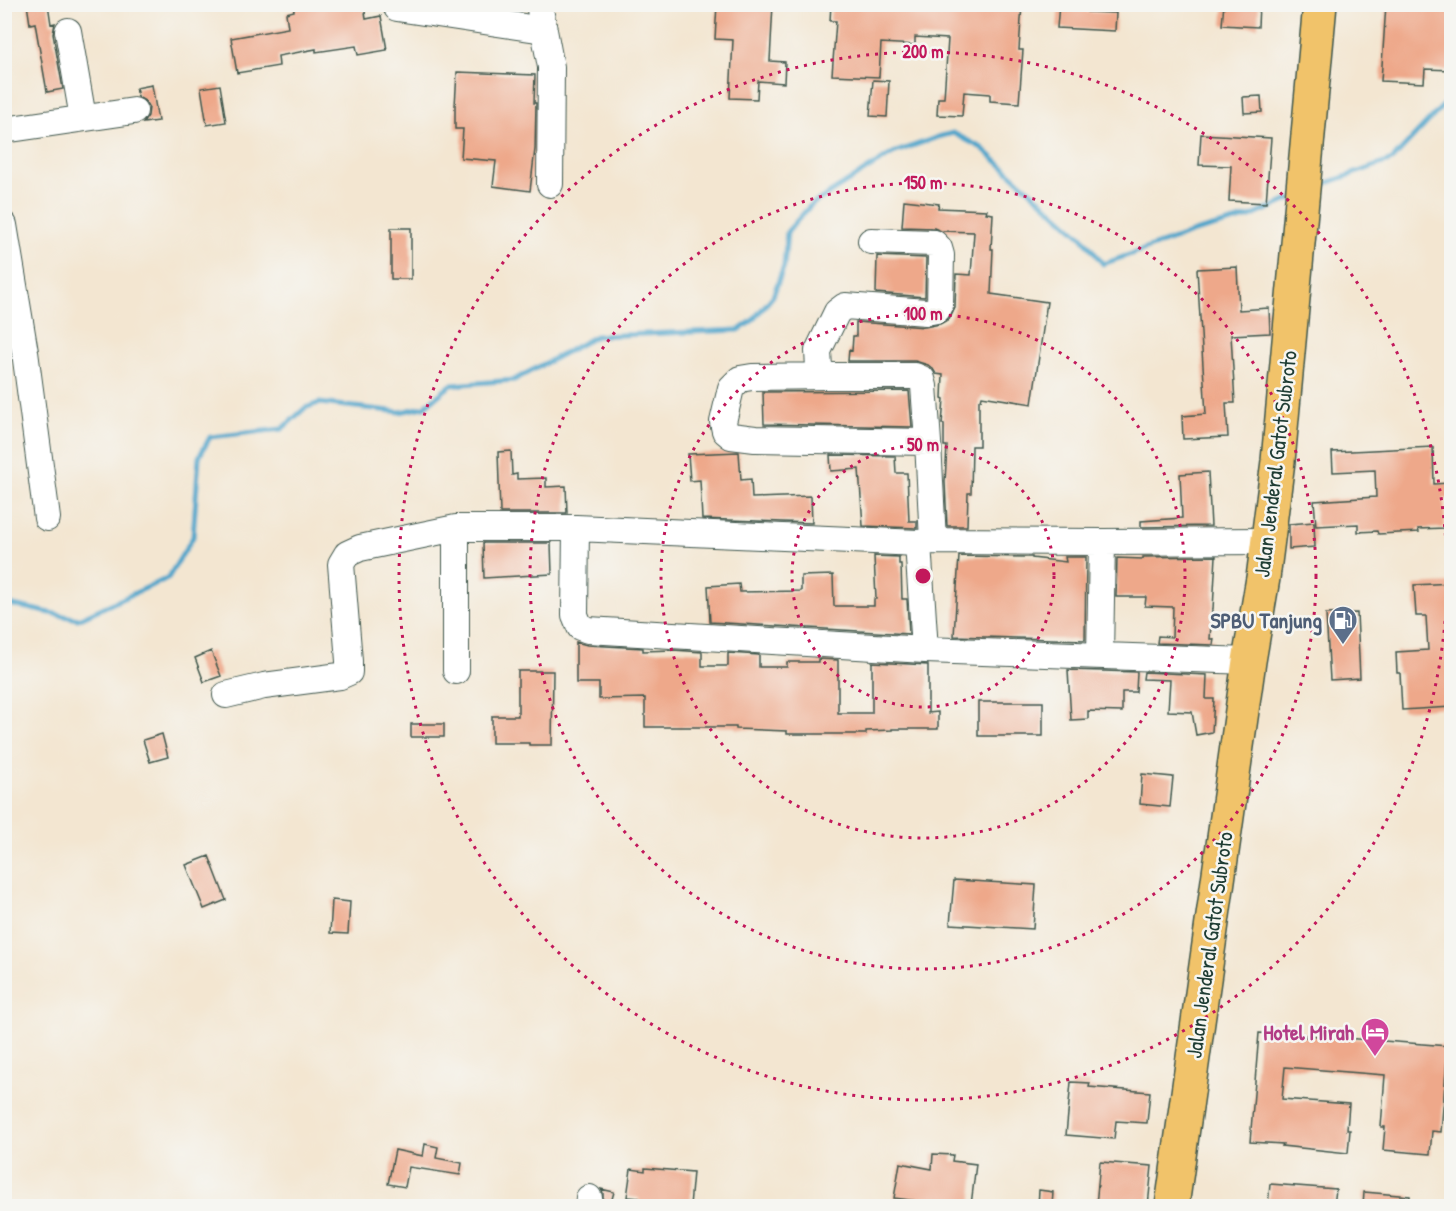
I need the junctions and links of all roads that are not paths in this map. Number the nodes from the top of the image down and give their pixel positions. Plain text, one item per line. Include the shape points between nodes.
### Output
1 (417, 4) edge
2 (539, 4) edge
3 (1320, 4) edge
4 (544, 30) junction
5 (68, 31) dead end
6 (134, 111) dead end
7 (83, 118) junction
8 (4, 129) edge
9 (550, 184) dead end
10 (4, 225) edge
11 (871, 241) dead end
12 (827, 376) junction
13 (928, 442) junction
14 (47, 518) dead end
15 (456, 528) junction
16 (576, 528) junction
17 (1267, 541) junction
18 (925, 542) junction
19 (1102, 542) junction
20 (925, 650) junction
21 (1100, 656) junction
22 (1249, 661) junction
23 (456, 671) dead end
24 (226, 695) dead end
25 (1172, 1206) edge

1 - 4 street via 397,9
2 - 4 street
3 - 17 highway, Jalan Jenderal Gatot Subroto via 1278,461
4 - 9 street via 551,67
5 - 7 street
6 - 7 street
7 - 8 street
10 - 14 street
11 - 12 street via 934,243 941,255 940,306 926,312 845,306 837,312 818,351 819,368
12 - 13 street via 922,379
12 - 13 street via 740,379 731,388 723,422 725,431 730,436 755,439
13 - 18 street
15 - 16 street
15 - 23 street
15 - 24 street via 347,554 341,564 349,672
16 - 18 street
16 - 20 street via 575,615 580,627 588,630
17 - 19 street
17 - 22 highway, Jalan Jenderal Gatot Subroto
18 - 19 street
18 - 20 street
19 - 21 street
20 - 21 street
21 - 22 street
22 - 25 highway, Jalan Jenderal Gatot Subroto

